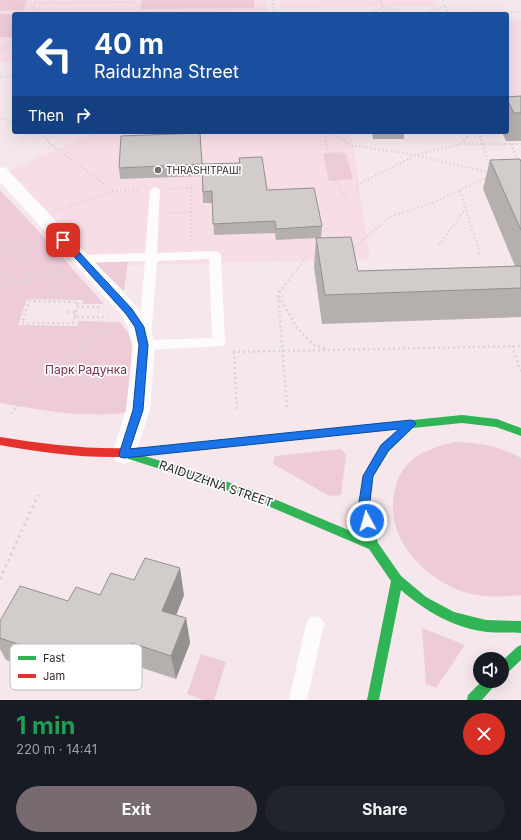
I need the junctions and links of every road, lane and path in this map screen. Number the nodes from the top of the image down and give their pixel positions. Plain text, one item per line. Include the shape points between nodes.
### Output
1 (36, 0) edge
2 (273, 0) edge
3 (381, 0) edge
4 (443, 0) edge
5 (136, 2) dead end
6 (35, 3) junction
7 (445, 6) junction
8 (383, 7) junction
9 (32, 12) edge
10 (274, 12) edge
11 (371, 12) edge
12 (384, 12) joint
13 (402, 12) junction
14 (430, 12) joint
15 (448, 12) edge
16 (509, 12) edge
17 (521, 12) edge
18 (12, 43) edge
19 (0, 50) edge
20 (12, 76) edge
21 (0, 77) edge
22 (0, 118) edge
23 (12, 121) edge
24 (43, 134) edge
25 (324, 134) edge
26 (334, 134) edge
27 (469, 134) edge
28 (480, 134) edge
29 (49, 143) dead end
30 (461, 144) junction
31 (482, 144) junction
32 (511, 144) junction
33 (521, 144) edge
34 (416, 155) junction
35 (520, 161) edge
36 (513, 163) edge
37 (521, 166) edge
38 (0, 172) edge
39 (492, 174) junction
40 (357, 185) dead end
41 (154, 190) dead end
42 (114, 191) dead end
43 (460, 192) junction
44 (348, 199) dead end
45 (465, 210) junction
46 (56, 211) dead end
47 (191, 212) dead end
48 (154, 213) junction
49 (0, 239) edge
50 (16, 244) junction
51 (439, 246) dead end
52 (311, 252) dead end
53 (349, 252) edge
54 (53, 255) dead end
55 (478, 256) dead end
56 (151, 258) junction
57 (81, 259) junction
58 (61, 270) junction
59 (0, 276) edge
60 (29, 279) junction
61 (0, 287) edge
62 (278, 294) junction
63 (54, 302) junction
64 (77, 307) junction
65 (105, 307) dead end
66 (68, 312) dead end
67 (76, 312) junction
68 (75, 317) junction
69 (114, 318) dead end
70 (116, 322) dead end
71 (219, 343) junction
72 (144, 345) junction
73 (512, 346) junction
74 (521, 346) edge
75 (329, 350) junction
76 (282, 351) junction
77 (234, 352) junction
78 (521, 372) edge
79 (287, 407) dead end
80 (237, 411) dead end
81 (11, 414) dead end
82 (506, 415) dead end
83 (462, 419) junction
84 (411, 424) junction
85 (521, 432) edge
86 (0, 442) edge
87 (124, 454) junction
88 (38, 495) dead end
89 (373, 545) junction
90 (0, 579) edge
91 (397, 580) junction
92 (315, 624) dead end
93 (521, 627) edge
94 (521, 650) edge
95 (509, 663) edge
96 (484, 688) edge
97 (298, 700) edge
98 (373, 700) edge
99 (473, 700) edge

1 - 6 path
2 - 10 path
3 - 8 path
4 - 7 path
5 - 6 path
6 - 9 path
7 - 14 path
7 - 15 path
8 - 11 path
8 - 12 path
8 - 13 path
12 - 13 path
13 - 14 path
16 - 17 path
18 - 19 path
20 - 21 path
22 - 23 path
24 - 29 path
25 - 44 path via 335,181
26 - 34 path via 350,145
27 - 30 path
28 - 31 path
30 - 31 path
30 - 34 path
31 - 32 path
31 - 39 path
32 - 33 path
32 - 35 path
34 - 39 path
34 - 40 path
35 - 36 path
35 - 37 path
38 - 57 street
39 - 43 path via 486,180
41 - 48 lane
42 - 46 path
43 - 45 path
43 - 53 path via 390,217
45 - 51 path
45 - 55 path via 479,250
47 - 48 path
48 - 56 lane
49 - 50 path
50 - 54 path
50 - 59 path
50 - 60 path
52 - 62 path
56 - 57 lane
56 - 71 lane via 214,256
56 - 72 lane
57 - 58 path
57 - 72 street via 129,312 139,327
58 - 60 path
58 - 63 path
60 - 61 path
62 - 75 path via 297,328 312,344
62 - 76 path
63 - 64 path via 78,302
63 - 68 path via 29,301 22,323 73,323
64 - 65 path
64 - 67 path
66 - 67 path
67 - 68 path
68 - 69 path
70 - 81 path via 38,381
71 - 72 lane
71 - 77 path
72 - 87 street via 138,410
73 - 74 path
73 - 75 path
73 - 78 path
75 - 76 path
76 - 77 path
76 - 79 path
77 - 80 path
82 - 83 street
83 - 84 street, RAIDUZHNA STREET
83 - 85 street via 497,423
84 - 87 street, RAIDUZHNA STREET
84 - 89 street via 385,448 368,476 364,509
86 - 87 street, RAIDUZHNA STREET via 54,450
87 - 89 street, RAIDUZHNA STREET via 249,493
88 - 90 path
89 - 91 street
91 - 93 street via 422,601 452,617 486,626
91 - 98 street
92 - 97 lane
94 - 95 street
96 - 99 street

